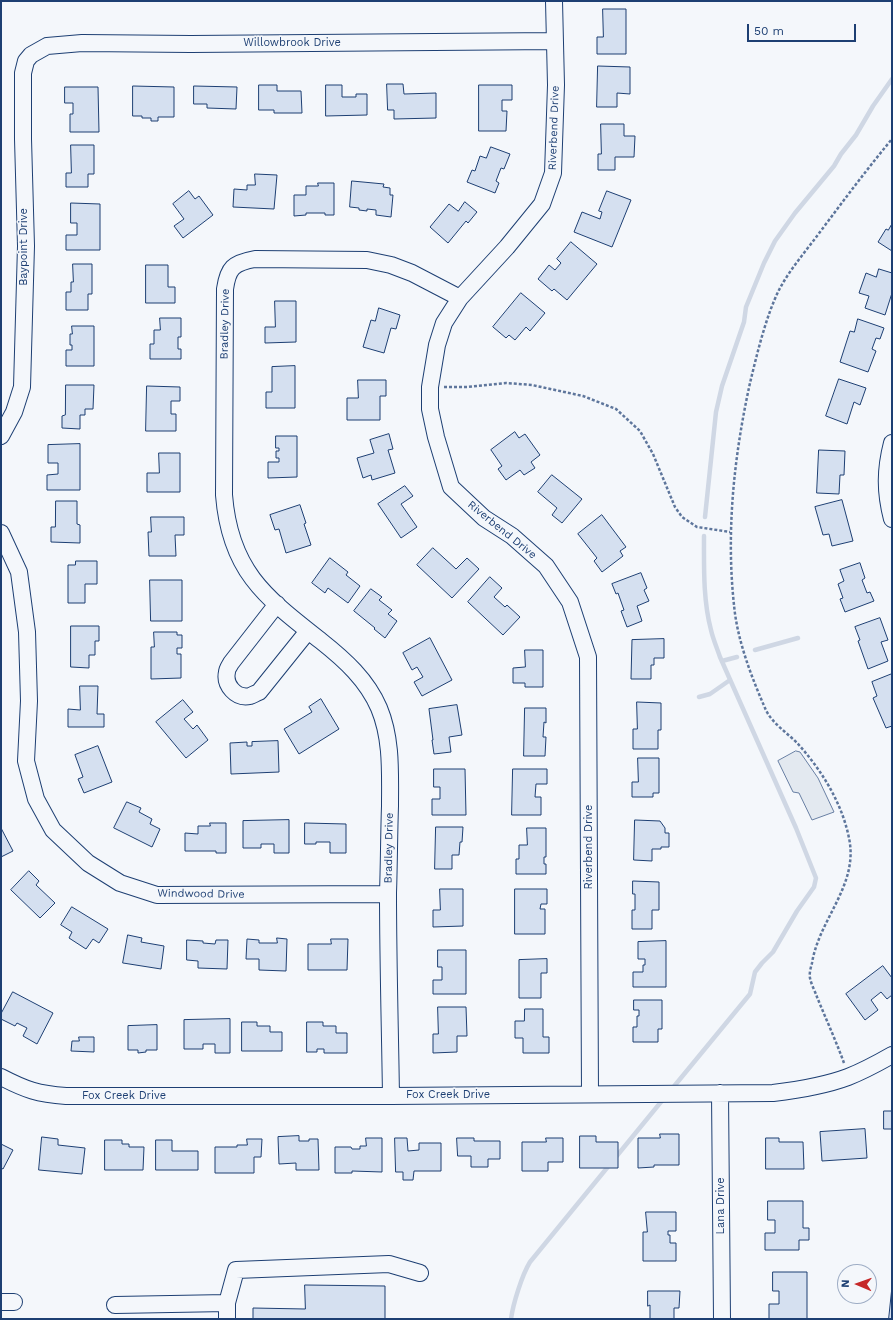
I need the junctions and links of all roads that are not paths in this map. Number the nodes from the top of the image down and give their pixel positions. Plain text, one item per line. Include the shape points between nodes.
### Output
1 (554, 1) edge
2 (555, 41) junction
3 (31, 55) joint
4 (460, 298) junction
5 (1, 436) edge
6 (892, 443) edge
7 (892, 519) edge
8 (1, 533) edge
9 (277, 604) junction
10 (308, 631) junction
11 (388, 894) junction
12 (892, 1055) edge
13 (1, 1077) edge
14 (720, 1093) junction
15 (590, 1094) junction
16 (391, 1096) junction
17 (420, 1273) dead end
18 (226, 1303) junction
19 (115, 1305) dead end
20 (190, 1311) edge
21 (227, 1319) edge
22 (722, 1319) edge

1 - 2 street, Riverbend Drive
2 - 3 street, Willowbrook Drive via 82,43 47,46
2 - 4 street, Riverbend Drive via 553,173 542,204
3 - 5 street, Baypoint Drive via 26,61 23,73 26,246 22,388 14,412
4 - 9 street, Bradley Drive via 412,273 367,260 255,259 235,264 227,275 224,367 226,514 238,555 248,573 259,588
4 - 15 street, Riverbend Drive via 444,324 437,345 430,387 430,409 451,487 484,518 512,536 546,566 570,602 588,657
6 - 7 street via 887,462 886,484
8 - 11 street, Windwood Drive via 19,572 27,632 29,701 26,761 36,799 53,830 88,863 120,883 157,895
9 - 10 street, Bradley Drive
9 - 10 street via 231,663 227,671 227,682 232,690 241,696 259,692
10 - 11 street, Bradley Drive via 356,672 370,689 382,717 390,768
11 - 16 street, Bradley Drive
12 - 14 street, Fox Creek Drive via 849,1077 805,1089 773,1093
13 - 16 street, Fox Creek Drive via 20,1087 43,1094 66,1096
14 - 15 street, Fox Creek Drive
14 - 22 street, Lana Drive
15 - 16 street, Fox Creek Drive
17 - 18 street via 389,1264 236,1270
18 - 20 street
18 - 21 street
19 - 20 street

